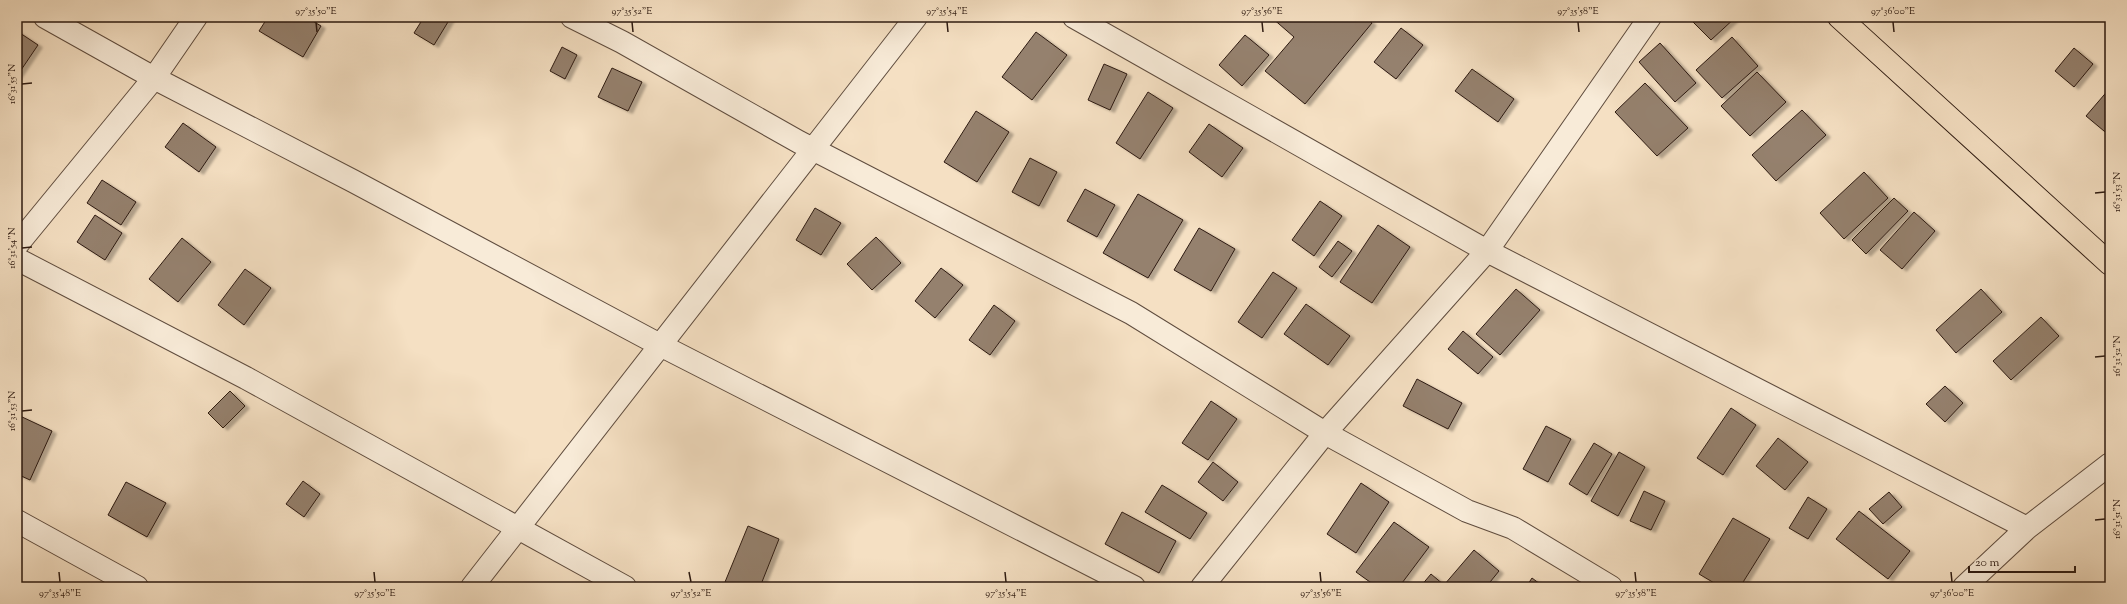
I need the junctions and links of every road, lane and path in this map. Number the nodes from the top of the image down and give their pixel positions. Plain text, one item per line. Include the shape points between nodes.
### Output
1 (45, 17) edge
2 (196, 17) edge
3 (572, 17) edge
4 (916, 17) edge
5 (1074, 17) edge
6 (1650, 17) edge
7 (1839, 17) edge
8 (154, 78) junction
9 (814, 149) junction
10 (17, 245) edge
11 (1487, 250) junction
12 (17, 259) edge
13 (2110, 264) edge
14 (660, 345) junction
15 (1325, 434) junction
16 (2109, 467) edge
17 (17, 521) edge
18 (518, 528) junction
19 (2027, 528) junction
20 (137, 587) edge
21 (472, 587) edge
22 (625, 587) edge
23 (1134, 587) edge
24 (1202, 587) edge
25 (1611, 587) edge
26 (1964, 587) edge

1 - 8 street
2 - 8 street
3 - 9 street
4 - 9 street
5 - 11 street
6 - 11 street
7 - 13 highway
8 - 10 street
8 - 14 street
9 - 14 street
9 - 15 street via 1131,313
11 - 15 street
11 - 19 street
12 - 18 street via 246,378
14 - 18 street
14 - 23 street
15 - 24 street
15 - 25 street via 1467,512 1513,528
16 - 19 street
17 - 20 street
18 - 21 street
18 - 22 street
19 - 26 street

